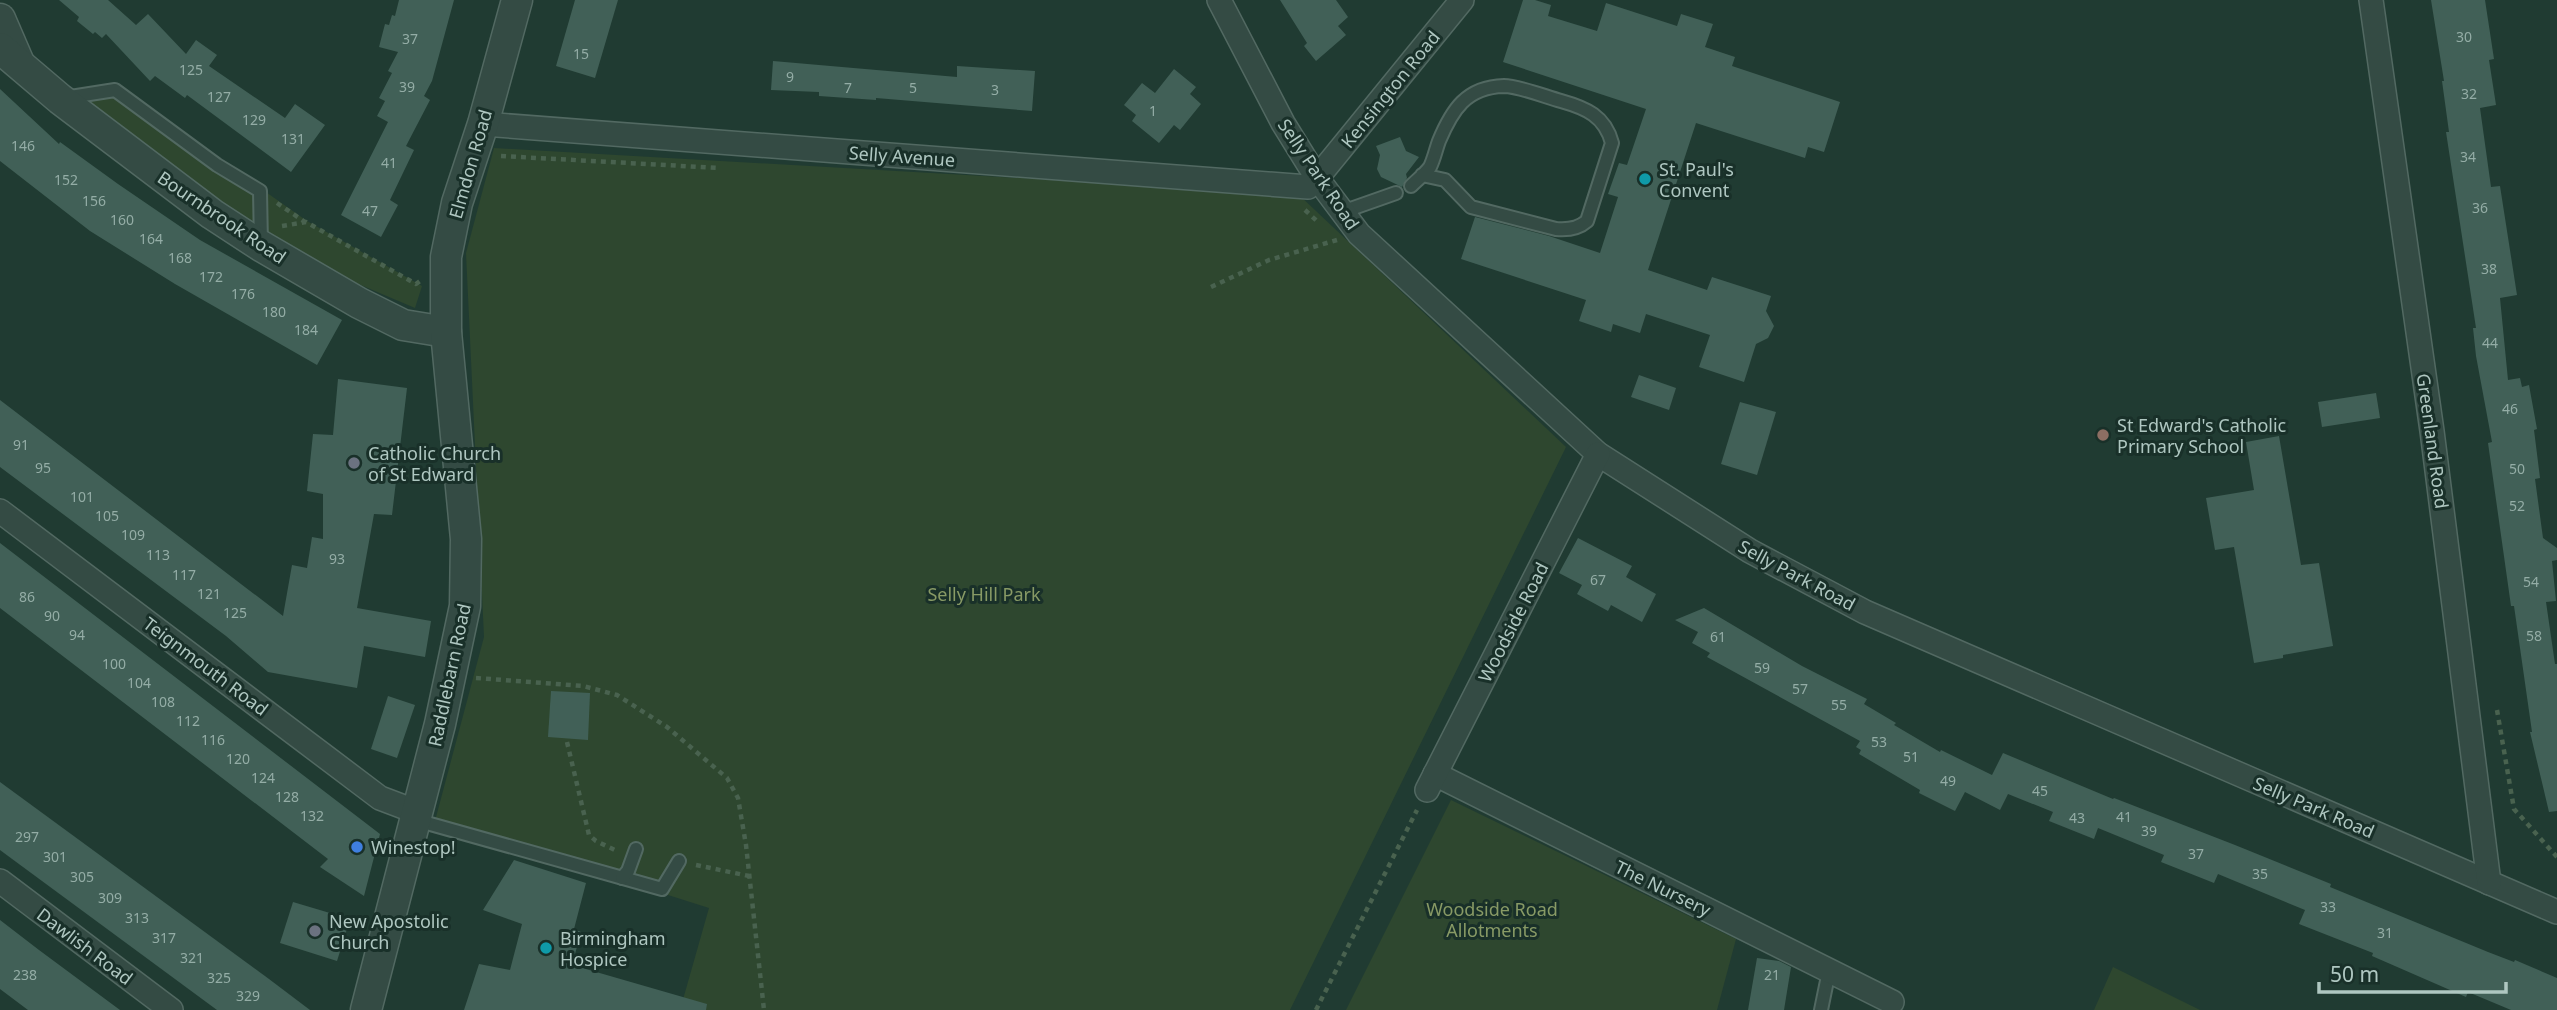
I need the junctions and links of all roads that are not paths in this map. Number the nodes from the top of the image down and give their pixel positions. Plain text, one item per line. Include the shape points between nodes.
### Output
1 (517, 0) edge
2 (1219, 0) edge
3 (1462, 0) edge
4 (2371, 0) edge
5 (0, 19) edge
6 (10, 56) edge
7 (60, 99) junction
8 (483, 124) junction
9 (1422, 174) junction
10 (1317, 178) junction
11 (1411, 186) dead end
12 (1396, 193) dead end
13 (1342, 212) junction
14 (261, 238) junction
15 (446, 332) junction
16 (1598, 454) junction
17 (0, 510) edge
18 (1431, 782) joint
19 (416, 816) junction
20 (635, 852) road end
21 (679, 861) road end
22 (622, 878) junction
23 (0, 881) edge
24 (2489, 883) junction
25 (2557, 912) edge
26 (1829, 971) junction
27 (1892, 1002) dead end
28 (171, 1010) edge
29 (366, 1010) edge
30 (1821, 1010) edge

1 - 8 street, Elmdon Road
2 - 10 street, Selly Park Road
3 - 10 street, Kensington Road
4 - 24 street, Greenland Road
5 - 6 street, Bournbrook Road
6 - 7 street, Bournbrook Road
7 - 14 street, Bournbrook Road via 212,214
7 - 14 lane via 115,90 260,191
8 - 10 street, Selly Avenue via 1308,187
8 - 15 street, Elmdon Road via 457,203 446,257
9 - 9 lane via 1430,167 1454,109 1475,92 1505,86 1586,108 1602,122 1612,143 1587,221 1567,230 1471,207 1445,180
9 - 11 lane
10 - 13 street, Selly Park Road
12 - 13 lane
13 - 16 street, Selly Park Road via 1359,234
14 - 15 street, Bournbrook Road via 359,303 403,325
15 - 19 street, Raddlebarn Road via 466,538 465,606
16 - 18 street, Woodside Road
16 - 24 street, Selly Park Road via 1750,551 1865,612
17 - 19 street, Teignmouth Road via 380,798
18 - 26 street, The Nursery
19 - 22 lane
19 - 29 street, Raddlebarn Road
20 - 22 lane
21 - 22 lane via 662,889
23 - 28 street, Dawlish Road
24 - 25 street, Selly Park Road
26 - 27 street, The Nursery
26 - 30 lane

